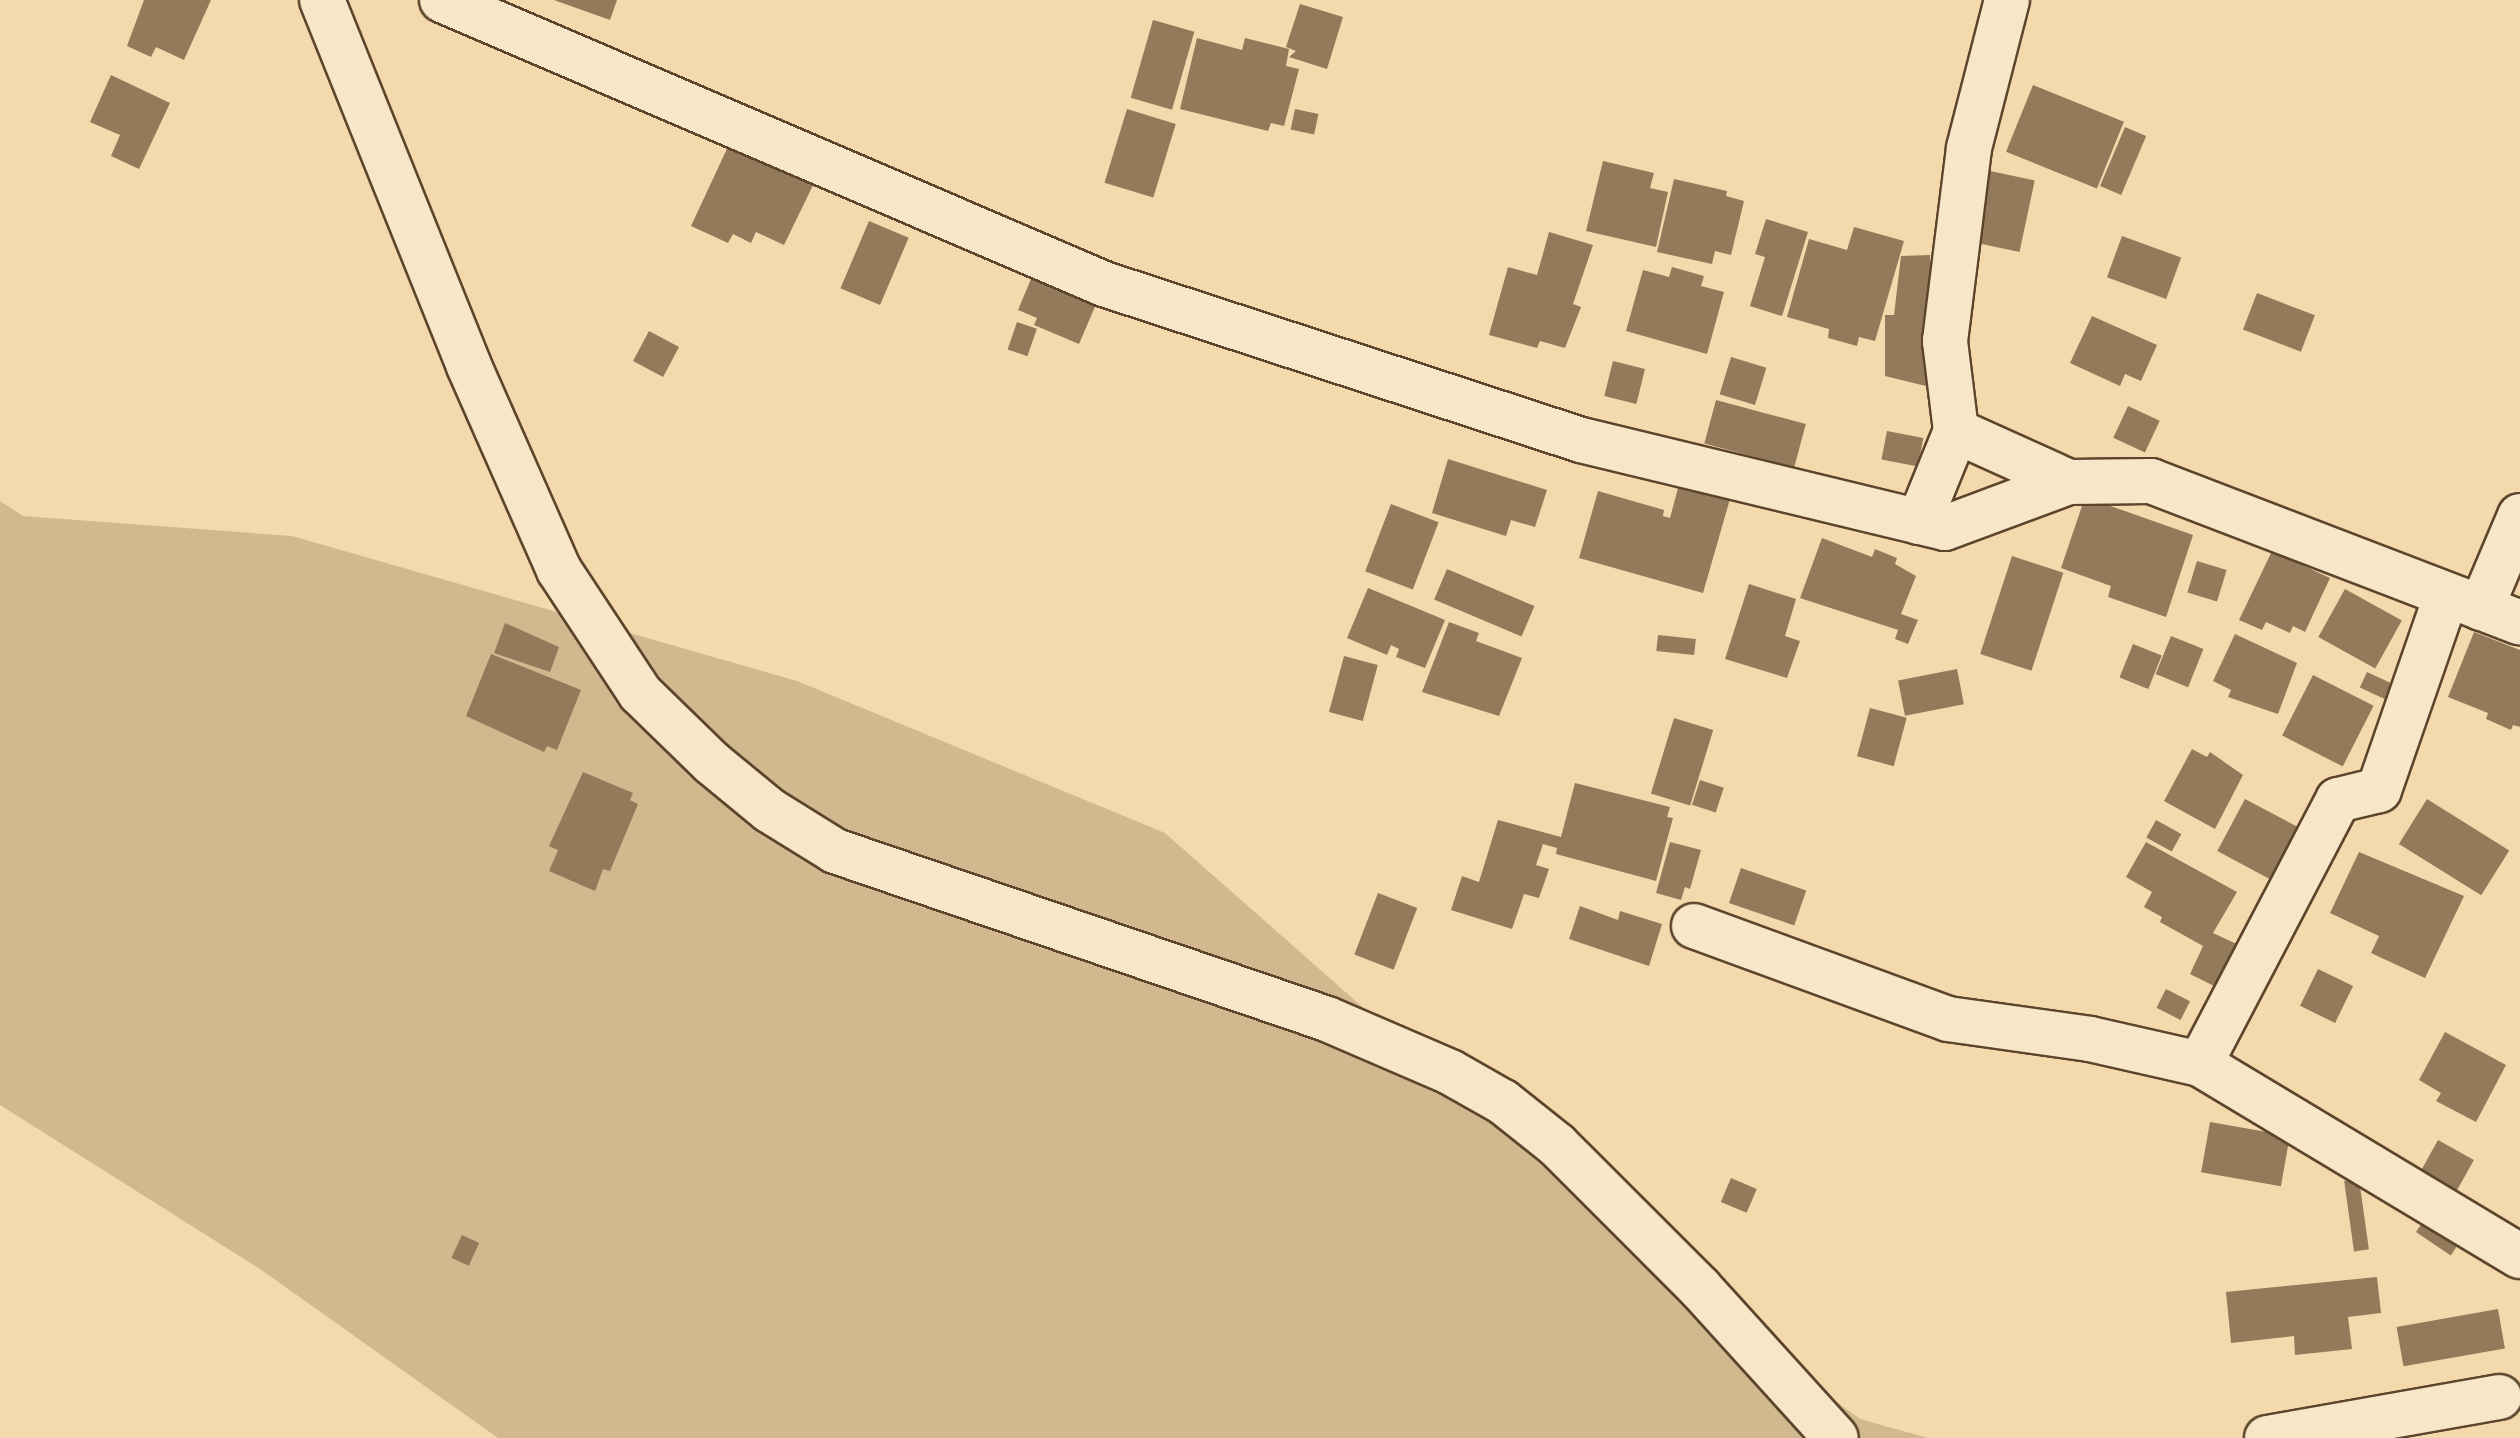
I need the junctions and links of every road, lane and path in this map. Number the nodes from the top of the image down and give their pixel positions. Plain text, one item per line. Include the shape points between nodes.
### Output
1 (322, 0) edge
2 (442, 0) edge
3 (2007, 0) edge
4 (1956, 431) junction
5 (2069, 482) junction
6 (2520, 516) edge
7 (1919, 522) junction
8 (2482, 609) edge
9 (1694, 926) dead end
10 (2200, 1064) junction
11 (2520, 1256) edge
12 (2513, 1400) edge
13 (1836, 1438) edge
14 (2267, 1438) edge

1 - 13 street via 469,366 559,570 640,693 712,763 769,810 835,851 1327,1019 1450,1072 1503,1102 1557,1145 1700,1288
2 - 7 street via 1104,284 1581,440
3 - 4 street via 1969,148 1945,341
4 - 5 street
4 - 7 street
5 - 7 street via 1945,528
5 - 8 street via 2151,481
6 - 8 street
8 - 10 street via 2379,790 2338,800
9 - 10 street via 1948,1019 2090,1039
10 - 11 street
12 - 14 street

